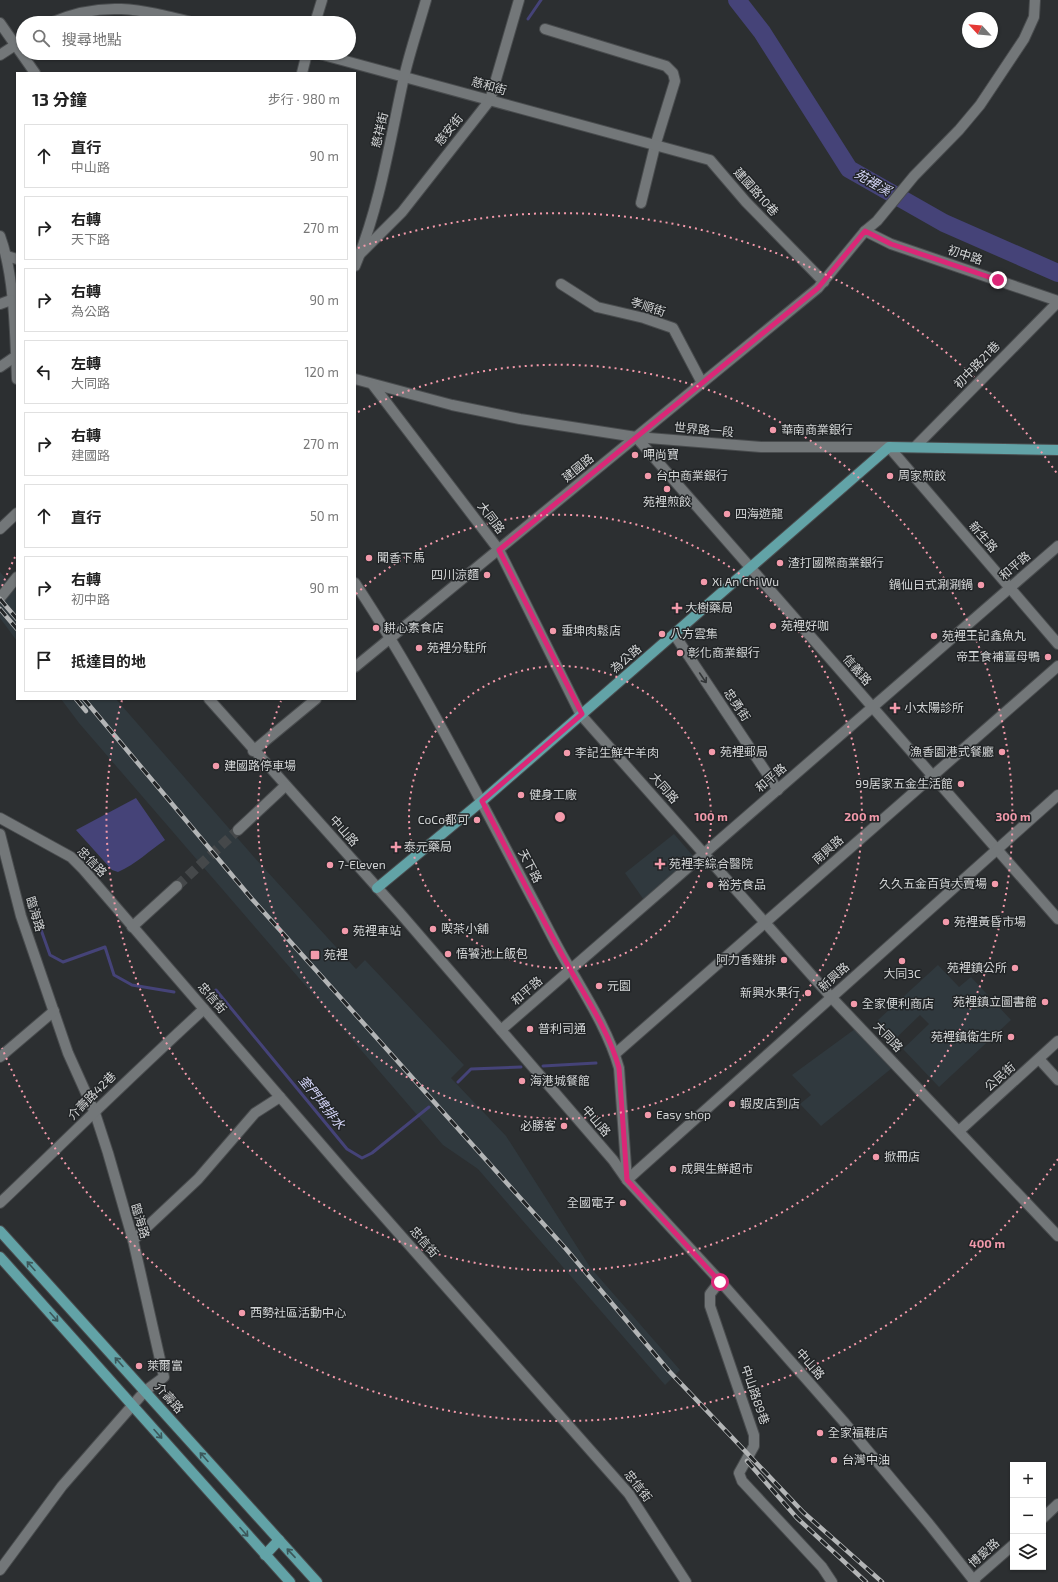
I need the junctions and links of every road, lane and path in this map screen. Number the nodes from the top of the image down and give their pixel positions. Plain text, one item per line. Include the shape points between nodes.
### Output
1 (322, 0) edge
2 (426, 0) edge
3 (519, 0) edge
4 (1035, 0) edge
5 (136, 4) edge
6 (64, 16) edge
7 (173, 16) edge
8 (317, 16) edge
9 (0, 23) edge
10 (545, 29) dead end
11 (16, 39) edge
12 (16, 44) edge
13 (0, 55) edge
14 (28, 60) edge
15 (305, 60) edge
16 (343, 60) edge
17 (34, 72) edge
18 (302, 72) edge
19 (404, 76) junction
20 (490, 100) junction
21 (655, 146) junction
22 (641, 203) dead end
23 (865, 231) junction
24 (0, 236) edge
25 (360, 254) junction
26 (7, 256) junction
27 (16, 259) edge
28 (356, 264) edge
29 (561, 284) dead end
30 (821, 285) junction
31 (11, 300) junction
32 (1058, 301) edge
33 (0, 304) edge
34 (16, 356) joint
35 (0, 367) edge
36 (356, 379) edge
37 (702, 383) junction
38 (373, 385) junction
39 (636, 437) junction
40 (889, 447) junction
41 (915, 448) junction
42 (1058, 450) edge
43 (16, 514) edge
44 (0, 529) edge
45 (1058, 546) edge
46 (499, 550) junction
47 (750, 568) junction
48 (16, 578) edge
49 (356, 585) edge
50 (1010, 588) junction
51 (0, 598) edge
52 (674, 634) junction
53 (391, 638) junction
54 (1058, 644) edge
55 (356, 666) edge
56 (1058, 666) edge
57 (210, 700) edge
58 (315, 700) edge
59 (872, 707) junction
60 (582, 714) junction
61 (253, 751) junction
62 (932, 776) junction
63 (285, 786) junction
64 (778, 790) junction
65 (1058, 795) edge
66 (482, 801) junction
67 (0, 818) edge
68 (238, 830) tunnel mouth
69 (0, 834) edge
70 (997, 849) junction
71 (704, 854) junction
72 (177, 886) tunnel mouth
73 (377, 888) junction
74 (1058, 919) edge
75 (764, 923) junction
76 (132, 927) junction
77 (571, 970) junction
78 (831, 997) junction
79 (204, 1009) junction
80 (54, 1011) junction
81 (501, 1030) junction
82 (1058, 1041) edge
83 (615, 1054) junction
84 (0, 1057) edge
85 (1039, 1059) junction
86 (1058, 1080) edge
87 (280, 1097) junction
88 (95, 1113) junction
89 (959, 1131) junction
90 (627, 1180) junction
91 (0, 1203) edge
92 (0, 1231) edge
93 (1056, 1231) edge
94 (132, 1240) junction
95 (0, 1257) edge
96 (720, 1282) junction
97 (145, 1391) junction
98 (132, 1405) junction
99 (1058, 1504) edge
100 (1046, 1515) edge
101 (279, 1540) junction
102 (1010, 1547) edge
103 (265, 1555) junction
104 (0, 1570) edge
105 (974, 1581) edge
106 (290, 1582) edge
107 (317, 1582) edge
108 (686, 1582) edge
109 (832, 1582) edge

1 - 8 street
2 - 19 street, 慈祥街
3 - 20 street, 慈安街
4 - 23 street, 建國路 via 1034,17 1024,39 980,105 914,176 877,221
5 - 6 street via 103,4 79,8
5 - 7 street
9 - 11 street
10 - 21 street via 666,66 673,73 675,81
12 - 13 street
14 - 17 street
15 - 18 street
16 - 19 street, 慈和街
19 - 20 street, 慈和街
19 - 25 street, 慈祥街 via 390,146
20 - 21 street, 慈和街
20 - 25 street, 慈安街 via 402,212
21 - 22 street
21 - 30 street, 建國路10巷 via 710,160
23 - 30 street, 建國路
23 - 32 street, 初中路 via 891,244
24 - 26 street
25 - 28 street, 慈祥街
26 - 27 street
26 - 31 street
29 - 37 street, 孝順街 via 597,307 673,328
30 - 37 street, 建國路
31 - 33 street
31 - 34 street
32 - 41 street, 初中路21巷
34 - 35 street
36 - 38 street, 世界路一段
37 - 39 street, 建國路
38 - 39 street, 世界路一段 via 452,406
38 - 46 street, 大同路
39 - 40 street, 世界路一段 via 761,447
39 - 46 street, 建國路
39 - 47 street, 信義路
40 - 41 main road, 世界路一段
40 - 47 main road, 為公路
40 - 50 street, 新生路
41 - 42 main road, 世界路一段
43 - 44 street
45 - 50 street, 和平路
46 - 53 street, 建國路
46 - 60 street, 大同路
47 - 52 main road, 為公路
47 - 59 street, 信義路
48 - 51 street
49 - 53 street, 天下路
50 - 54 street, 新生路
50 - 59 street, 和平路
52 - 60 main road, 為公路
52 -> 64 street, 忠勇街
53 - 55 street, 建國路
53 - 66 street, 天下路
56 - 62 street, 南興路
57 - 61 street, 中山路
58 - 61 street
59 - 62 street, 信義路
59 - 64 street, 和平路
60 - 66 main road, 為公路
60 - 71 street, 大同路
61 - 63 street, 中山路
62 - 70 street, 信義路
62 - 75 street, 南興路
63 - 68 street
63 - 73 street, 中山路
64 - 71 street, 和平路
65 - 70 street, 新興路
66 - 73 main road, 為公路
66 - 77 street, 天下路
67 - 76 street, 忠信路 via 71,856
69 - 80 street, 臨海路 via 21,916
70 - 74 street, 信義路
70 - 78 street, 新興路
71 - 75 street, 大同路
71 - 77 street, 和平路
72 - 76 street
73 - 81 street, 中山路
75 - 78 street, 大同路
75 - 83 street, 南興路
76 - 79 street, 忠信街
77 - 81 street, 和平路
77 - 83 street, 天下路 via 589,998
78 - 89 street, 大同路
78 - 90 street, 新興路
79 - 87 street, 忠信街
79 - 88 street, 介壽路42巷 via 126,1080
80 - 84 street
80 - 88 street, 臨海路 via 68,1053
81 - 90 street, 中山路 via 613,1160
82 - 85 street, 公民街
83 - 90 street, 天下路 via 619,1068
85 - 86 street
85 - 89 street, 公民街
87 - 94 street via 255,1113 198,1179
87 - 108 street, 忠信街 via 630,1494
88 - 91 street, 介壽路42巷
88 - 94 street, 臨海路
89 - 93 street, 大同路
90 - 96 street, 中山路
97 -> 92 main road, 介壽路
94 - 97 street, 臨海路 via 164,1377
95 -> 98 main road
96 - 105 street, 中山路 via 854,1434
96 - 109 street, 中山路89巷 via 710,1294 710,1306 754,1435 754,1446 739,1473 742,1481 822,1567
97 - 98 street, 臨海路
101 -> 97 main road, 介壽路
98 -> 103 main road
98 - 104 street, 臨海路 via 62,1486
99 - 100 street
101 - 103 main road
107 -> 101 main road, 介壽路
102 - 105 street, 博愛路
103 - 106 main road

